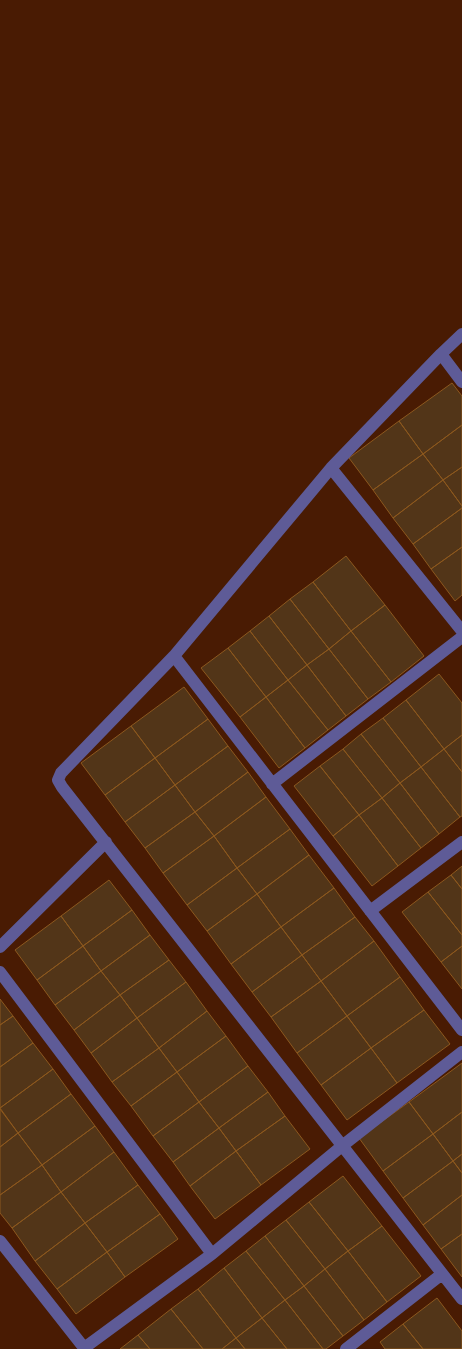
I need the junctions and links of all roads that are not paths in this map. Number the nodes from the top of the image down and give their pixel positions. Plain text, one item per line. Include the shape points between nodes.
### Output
1 (462, 334) edge
2 (440, 354) junction
3 (462, 382) edge
4 (331, 468) junction
5 (462, 631) edge
6 (462, 637) edge
7 (174, 656) junction
8 (272, 784) junction
9 (106, 842) junction
10 (462, 842) edge
11 (370, 911) junction
12 (0, 947) edge
13 (0, 972) edge
14 (462, 1030) edge
15 (462, 1052) edge
16 (342, 1146) junction
17 (0, 1241) edge
18 (212, 1254) junction
19 (442, 1274) junction
20 (462, 1299) edge
21 (85, 1349) edge
22 (346, 1349) edge

1 - 2 street
2 - 3 street
2 - 4 street
4 - 5 street
4 - 7 street
6 - 8 street
7 - 8 street
7 - 9 street via 61,772 58,780
8 - 11 street
9 - 12 street
9 - 16 street
10 - 11 street
11 - 14 street
13 - 18 street
15 - 16 street
16 - 18 street
16 - 19 street
17 - 21 street
18 - 21 street
19 - 20 street
19 - 22 street

